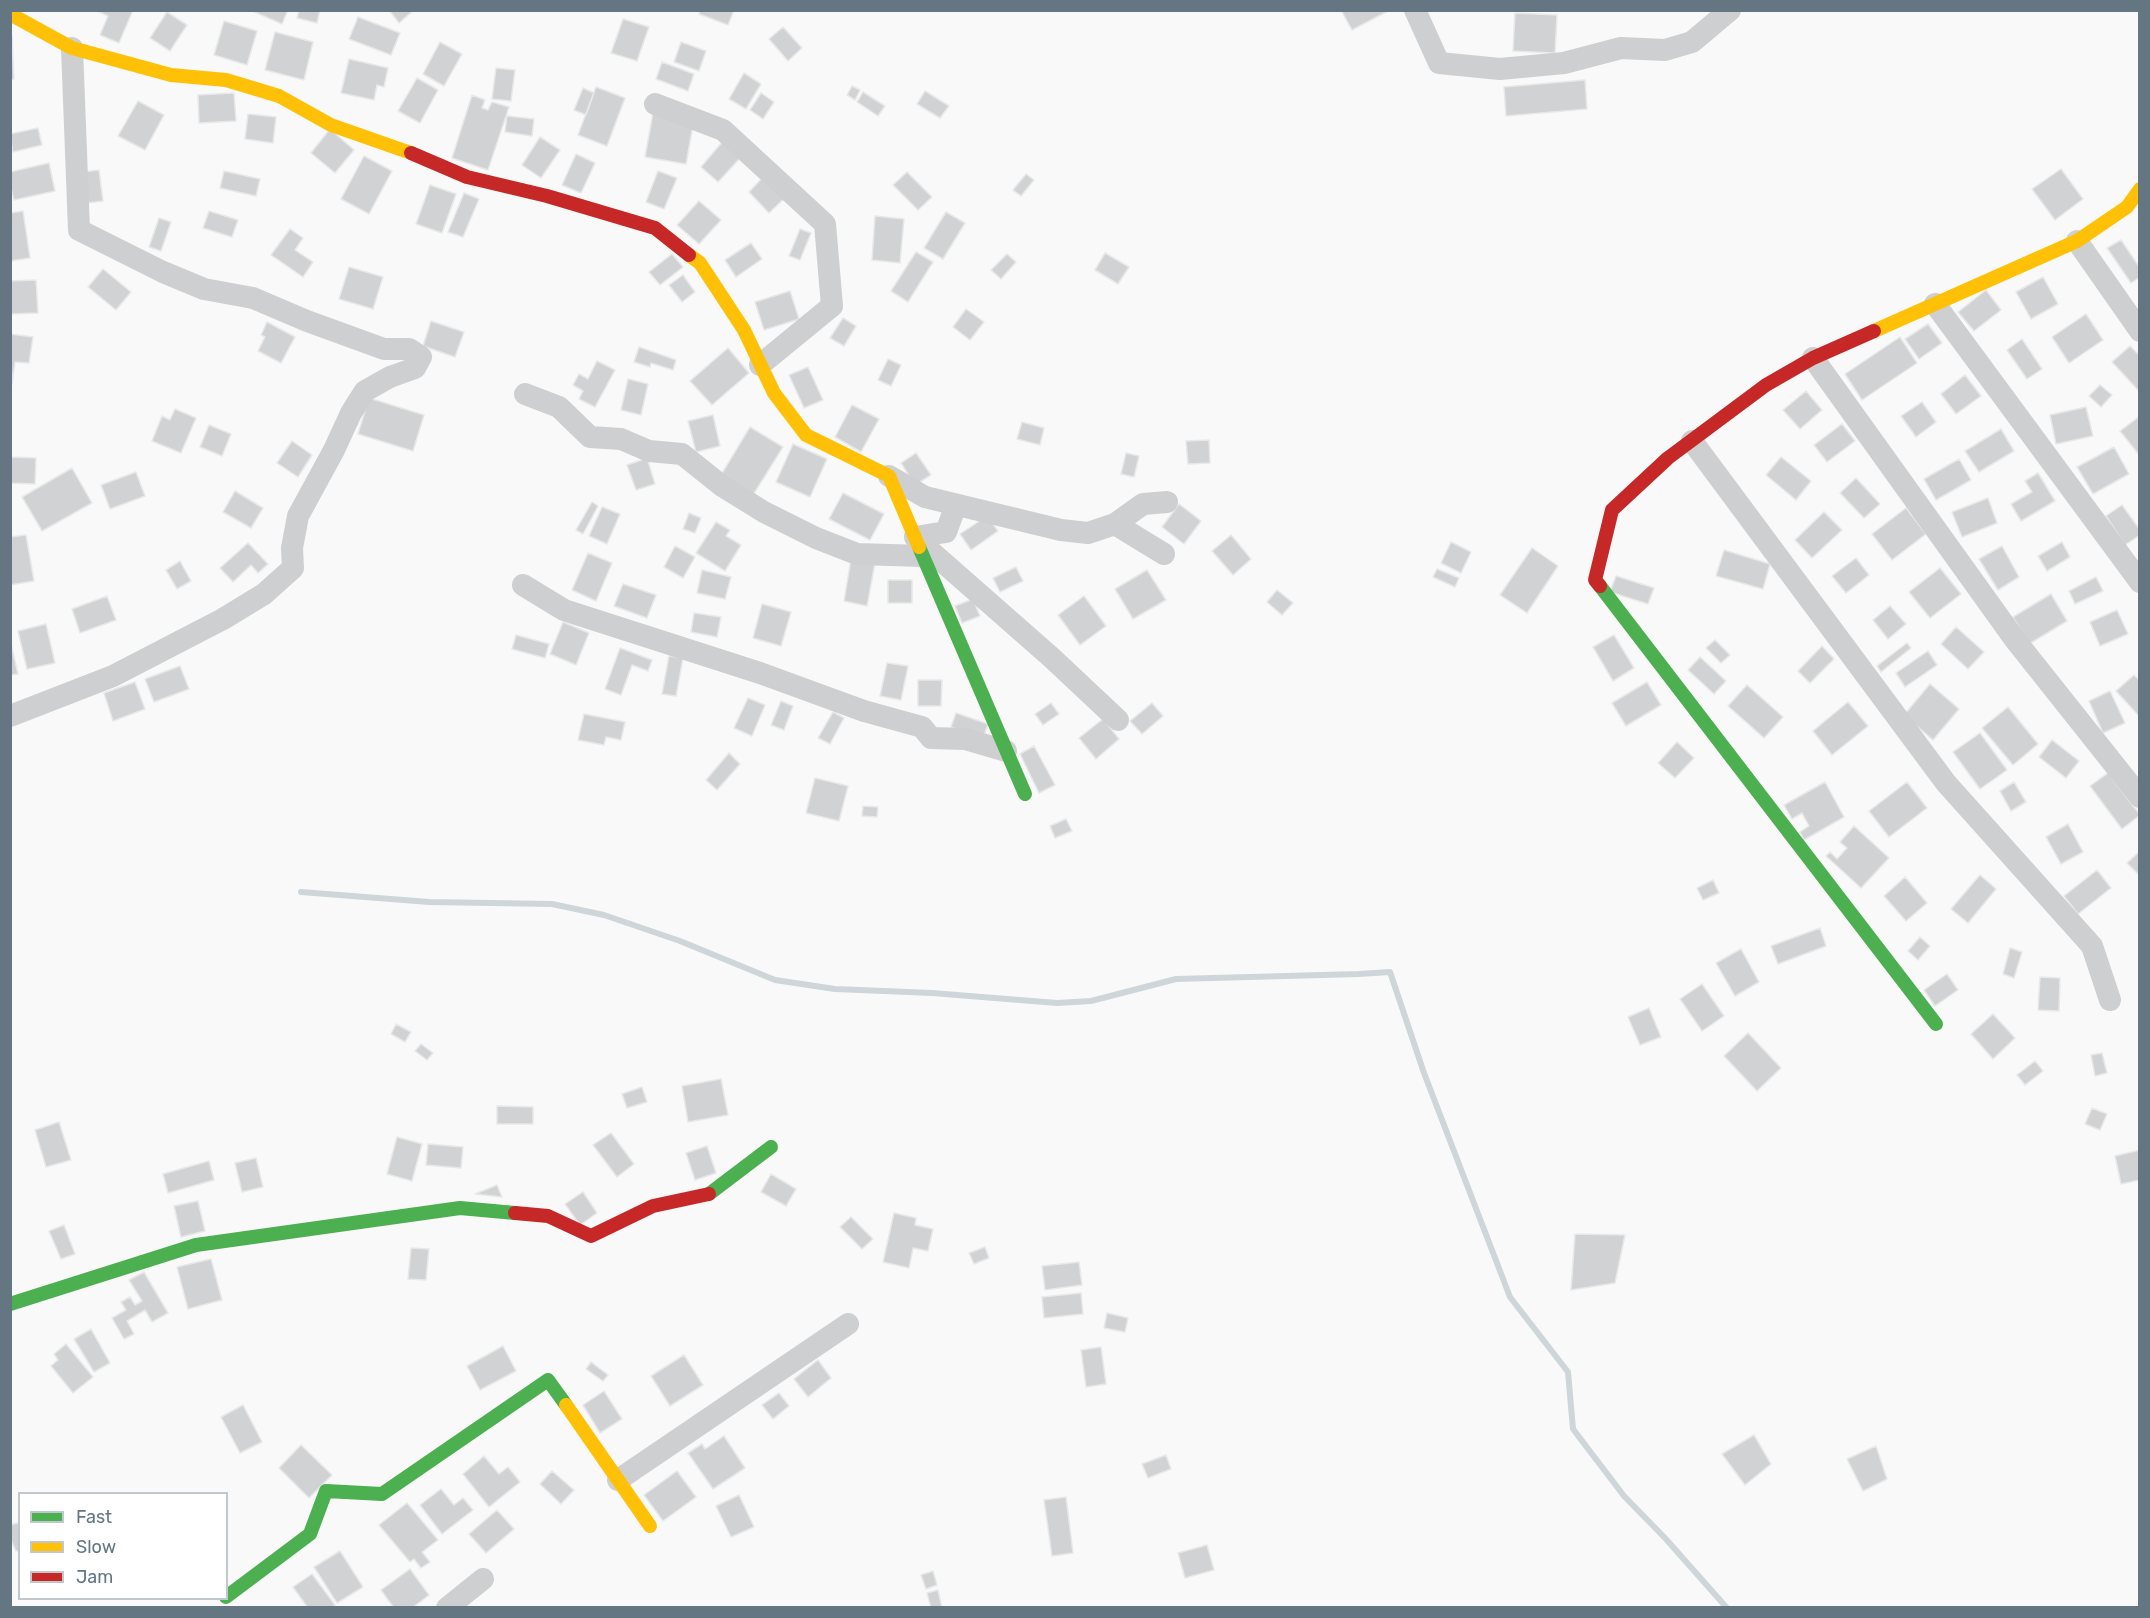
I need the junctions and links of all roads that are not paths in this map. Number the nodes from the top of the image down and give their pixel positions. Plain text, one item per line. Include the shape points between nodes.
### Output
1 (1415, 10) edge
2 (1730, 10) edge
3 (10, 14) edge
4 (72, 48) junction
5 (655, 104) dead end
6 (2139, 189) edge
7 (2077, 241) junction
8 (1935, 304) junction
9 (2139, 331) edge
10 (1813, 358) junction
11 (760, 365) junction
12 (525, 394) dead end
13 (1692, 441) junction
14 (889, 476) junction
15 (1167, 502) dead end
16 (956, 505) junction
17 (1115, 524) junction
18 (919, 547) junction
19 (1164, 554) dead end
20 (2139, 582) edge
21 (523, 585) dead end
22 (10, 716) edge
23 (1118, 720) dead end
24 (1006, 751) junction
25 (1025, 794) dead end
26 (2139, 797) edge
27 (2110, 1000) dead end
28 (1936, 1024) dead end
29 (771, 1147) dead end
30 (10, 1304) edge
31 (848, 1324) dead end
32 (618, 1480) junction
33 (650, 1526) dead end
34 (483, 1579) dead end
35 (228, 1596) edge
36 (447, 1608) edge

1 - 2 street via 1439,63 1500,69 1564,63 1621,48 1665,50 1692,42
3 - 4 street
4 - 11 street via 171,75 226,80 279,96 331,125 467,177 655,228 700,263 744,330
4 - 22 street via 79,230 204,289 253,298 384,349 409,349 421,357 415,368 365,391 298,516 292,568 264,594 113,676
5 - 11 street via 723,130 825,224 832,306
6 - 7 street via 2127,207
7 - 8 street
7 - 9 street
8 - 10 street
8 - 20 street
10 - 13 street via 1766,385
10 - 26 street via 2016,641
11 - 14 street via 774,393 806,435
12 - 18 street via 560,407 590,437 621,440 649,451 682,454 764,512 857,554
13 - 27 street via 1946,783 2092,946
13 - 28 street via 1612,510 1595,580
14 - 16 street via 925,497
14 - 18 street
15 - 17 street via 1143,504
16 - 17 street via 1060,530 1088,533
16 - 18 street via 946,532
17 - 19 street
18 - 23 street via 1052,658
18 - 24 street
21 - 24 street via 564,610 922,727 931,738 965,739
24 - 25 street
29 - 30 street via 712,1193 653,1206 591,1236 548,1216 460,1208 196,1245
31 - 32 street
32 - 33 street
32 - 35 street via 548,1380 381,1494 326,1491 310,1534
34 - 36 street

